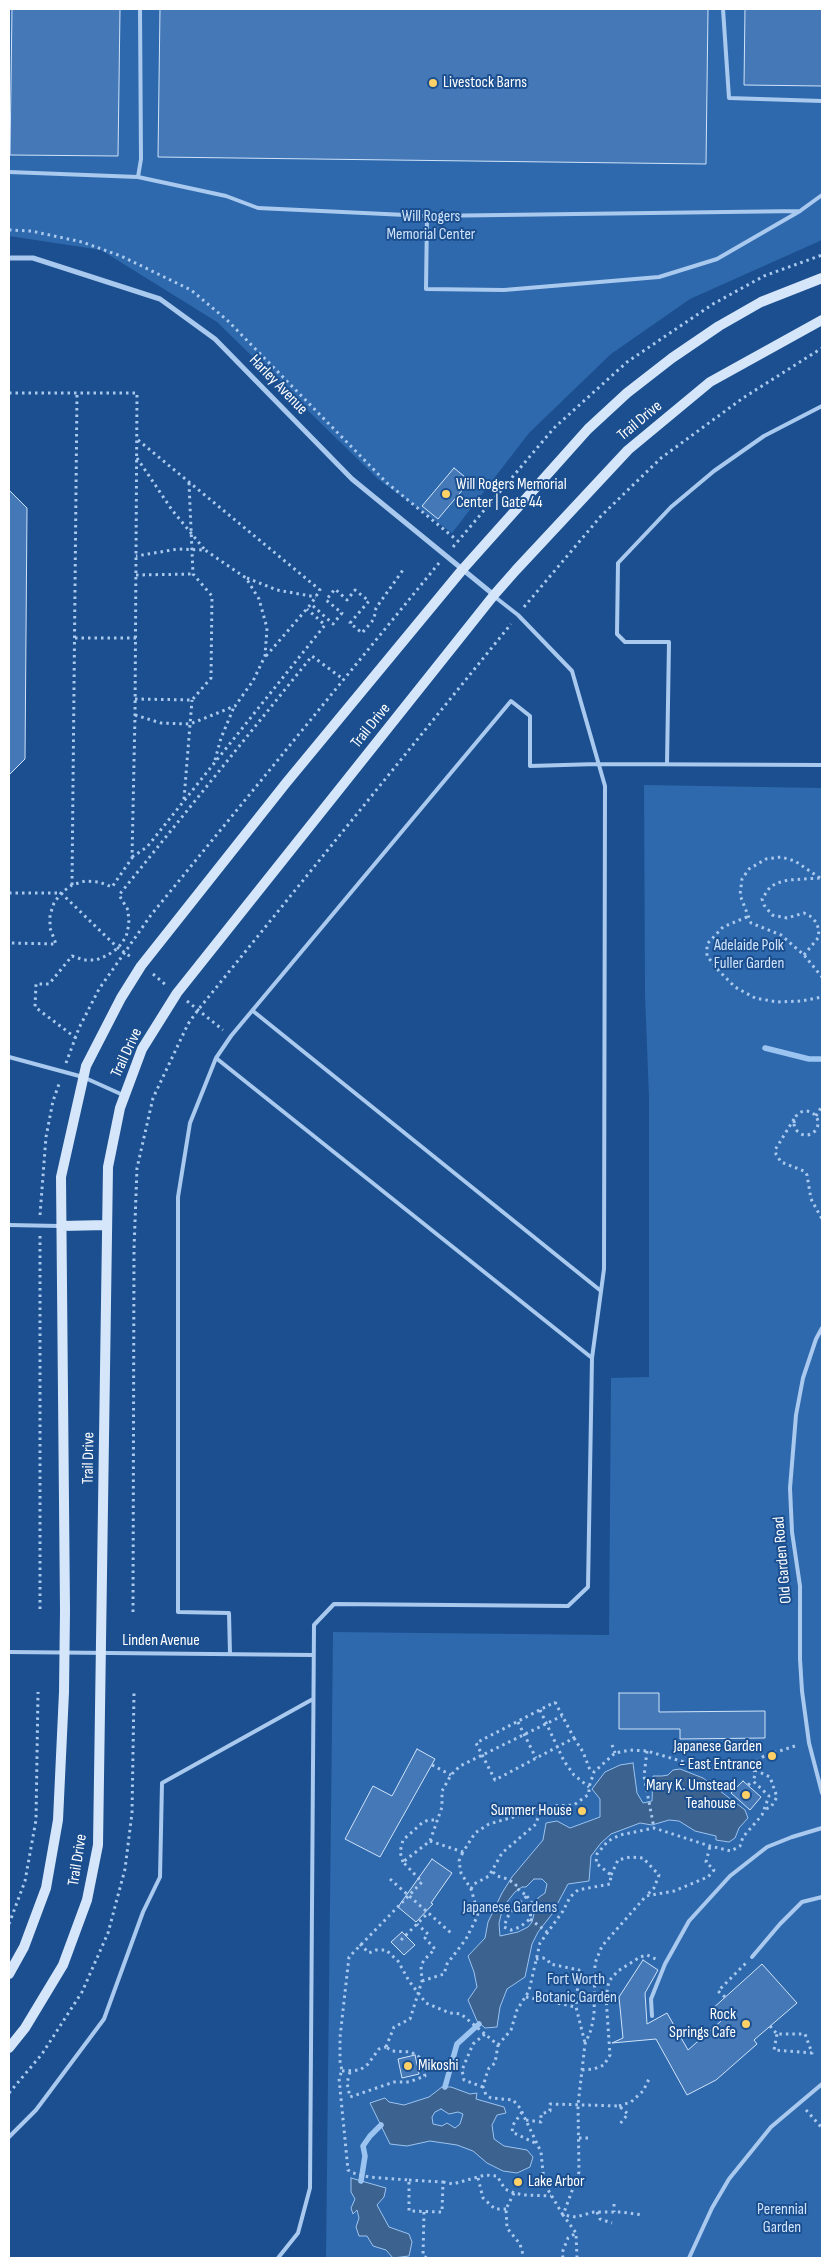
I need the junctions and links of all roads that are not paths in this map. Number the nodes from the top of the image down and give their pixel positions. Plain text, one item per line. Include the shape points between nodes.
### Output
1 (140, 9) edge
2 (723, 9) edge
3 (822, 101) edge
4 (9, 172) edge
5 (138, 177) junction
6 (822, 195) edge
7 (800, 211) junction
8 (427, 216) junction
9 (9, 258) edge
10 (822, 278) edge
11 (822, 320) edge
12 (822, 406) edge
13 (462, 570) junction
14 (494, 595) junction
15 (597, 764) junction
16 (667, 764) junction
17 (822, 765) edge
18 (253, 1011) junction
19 (9, 1057) edge
20 (216, 1058) junction
21 (83, 1078) junction
22 (124, 1095) junction
23 (9, 1224) edge
24 (107, 1225) junction
25 (61, 1226) junction
26 (601, 1291) junction
27 (822, 1328) edge
28 (592, 1358) junction
29 (9, 1652) edge
30 (64, 1652) junction
31 (101, 1653) junction
32 (230, 1654) junction
33 (313, 1655) junction
34 (313, 1699) junction
35 (822, 1793) edge
36 (822, 1828) edge
37 (822, 1897) edge
38 (752, 1957) road end
39 (9, 1974) edge
40 (652, 2016) dead end
41 (9, 2048) edge
42 (822, 2084) edge
43 (9, 2137) edge
44 (278, 2258) edge
45 (689, 2258) edge

1 - 5 lane via 141,159
2 - 3 lane via 729,98
4 - 5 lane
5 - 8 lane via 226,196 258,208
6 - 7 lane
7 - 8 lane
7 - 8 lane via 717,259 659,277 504,290 426,290
9 - 13 street, Harley Avenue via 33,258 160,299 215,339 352,479
10 - 13 street, Trail Drive via 761,302 719,326 635,387 588,429
11 - 14 street, Trail Drive via 710,382 636,444
12 - 16 lane via 764,436 714,471 671,507 618,563 617,634 625,642 670,642
13 - 14 street, Harley Avenue
13 - 21 street, Trail Drive via 286,783 141,966 121,998
14 - 15 lane via 572,671
14 - 22 street, Trail Drive via 177,993 142,1049
15 - 16 lane
15 - 18 lane via 530,766 530,716 511,700
15 - 26 lane via 605,786 606,827 604,1269
16 - 17 lane
18 - 20 lane
18 - 26 lane
19 - 21 lane
20 - 28 lane
20 - 32 lane via 190,1123 178,1197 178,1612 229,1613
21 - 22 lane
21 - 25 street, Trail Drive via 61,1178
22 - 24 street, Trail Drive via 108,1166
23 - 25 lane
24 - 25 street
24 - 31 street, Trail Drive
25 - 30 street, Trail Drive
26 - 28 lane
27 - 35 lane, Old Garden Road via 803,1378 792,1447 790,1488 800,1586 801,1675 809,1742
28 - 33 lane via 588,1587 568,1606 334,1604 314,1625
29 - 30 lane, Linden Avenue
30 - 31 lane, Linden Avenue
30 - 39 street, Trail Drive via 58,1820 46,1888 24,1947
31 - 32 lane, Linden Avenue
31 - 41 street, Trail Drive via 98,1845 87,1900 63,1965 26,2028
32 - 33 lane, Linden Avenue
33 - 34 lane
34 - 43 lane via 162,1783 160,1877 143,1912 104,2018 36,2110
34 - 44 lane via 310,2188 298,2233
36 - 40 lane via 767,1847 730,1876 689,1921 665,1964 651,1999
37 - 38 lane via 802,1902
42 - 45 lane via 771,2127 729,2179

